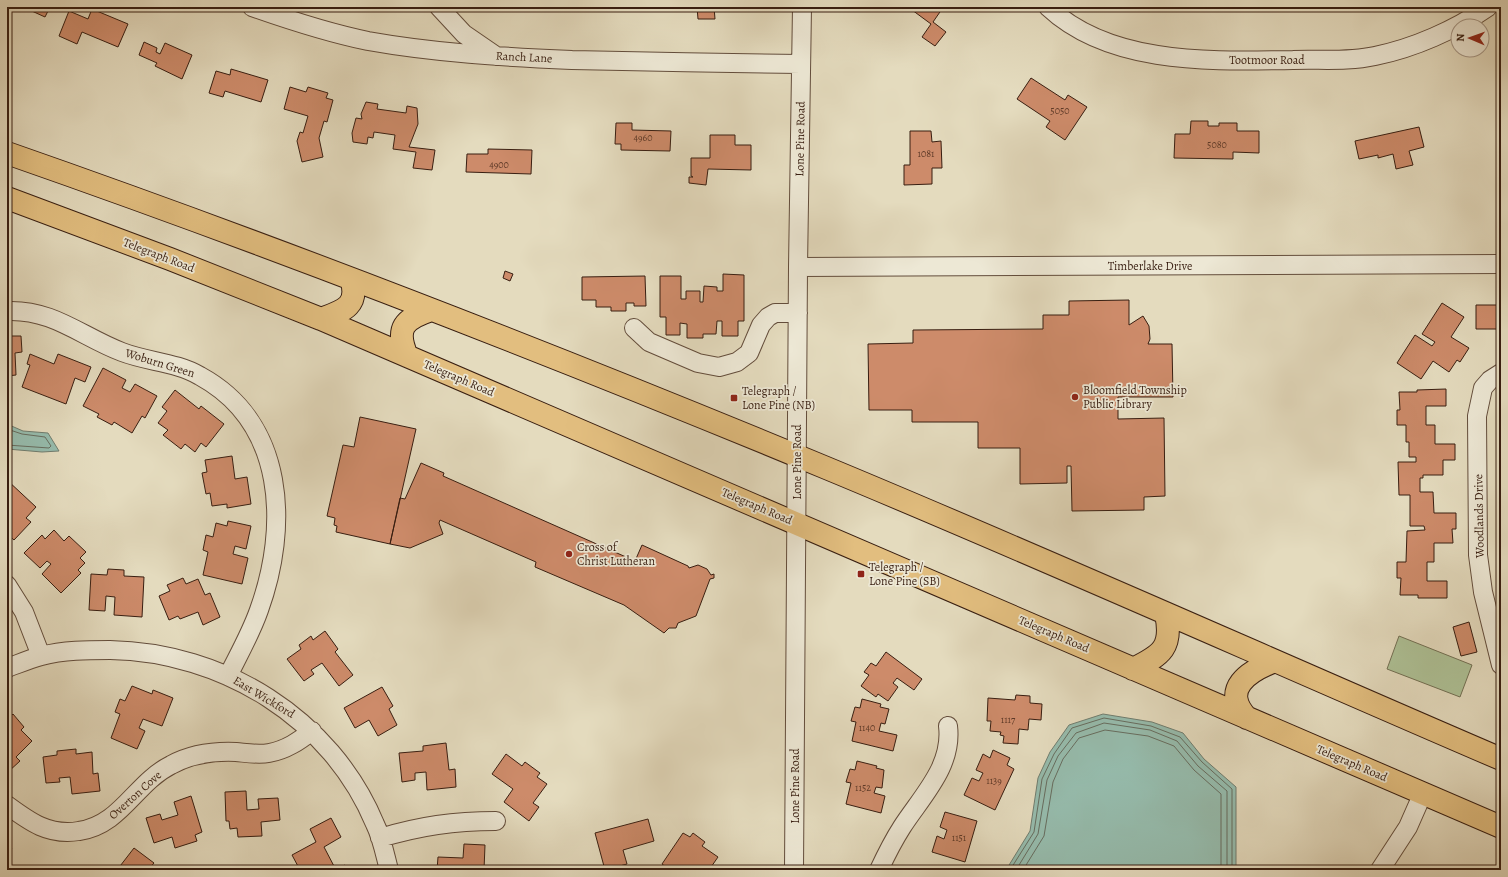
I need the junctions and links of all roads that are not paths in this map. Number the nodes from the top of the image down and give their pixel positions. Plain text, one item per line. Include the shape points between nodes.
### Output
1 (252, 7) edge
2 (439, 7) edge
3 (802, 7) edge
4 (1048, 7) edge
5 (1488, 7) edge
6 (496, 56) junction
7 (801, 64) junction
8 (7, 153) edge
9 (7, 198) edge
10 (1501, 264) edge
11 (798, 267) junction
12 (351, 279) junction
13 (431, 310) junction
14 (7, 311) edge
15 (798, 313) junction
16 (321, 319) junction
17 (634, 328) dead end
18 (407, 356) junction
19 (1501, 373) edge
20 (797, 456) junction
21 (796, 523) junction
22 (7, 585) edge
23 (1166, 614) junction
24 (42, 656) junction
25 (1275, 661) junction
26 (1501, 665) edge
27 (7, 668) edge
28 (1133, 669) junction
29 (228, 676) junction
30 (1247, 718) junction
31 (948, 726) dead end
32 (312, 730) junction
33 (1501, 759) edge
34 (1423, 793) junction
35 (7, 805) edge
36 (496, 821) dead end
37 (1501, 827) edge
38 (380, 838) junction
39 (389, 870) edge
40 (794, 870) edge
41 (879, 870) edge
42 (1380, 870) edge

1 - 6 street, Ranch Lane via 367,40
2 - 6 street via 464,34
3 - 7 street, Lone Pine Road
4 - 5 street, Tootmoor Road via 1071,24 1105,42 1149,54 1188,58 1280,60 1351,60 1374,56 1444,32 1464,23
6 - 7 street, Ranch Lane via 632,62
7 - 11 street, Lone Pine Road
8 - 12 highway
9 - 16 highway, Telegraph Road
10 - 11 street, Timberlake Drive
11 - 15 street, Lone Pine Road
12 - 13 highway
12 - 16 highway via 354,289 352,302 342,311
13 - 18 highway via 410,319 403,327 402,341
13 - 20 highway
14 - 29 street, Woburn Green via 32,312 46,316 122,352 184,368 200,375 235,401 259,434 271,466 274,486 273,551 260,609
15 - 17 street via 775,313 768,317 761,325 746,356 731,365 719,367 698,363 649,342
15 - 20 street, Lone Pine Road
16 - 18 highway, Telegraph Road
18 - 21 highway, Telegraph Road
19 - 26 street, Woodlands Drive via 1483,388 1477,416 1479,560 1483,592
20 - 21 street, Lone Pine Road
20 - 23 highway
21 - 28 highway, Telegraph Road
21 - 40 street, Lone Pine Road
22 - 24 street via 24,612
23 - 25 highway
23 - 28 highway via 1169,631 1165,644 1150,661
24 - 27 street, East Wickford
24 - 29 street, East Wickford via 73,651 136,651 190,662
25 - 30 highway via 1251,672 1239,685 1238,704
25 - 33 highway
28 - 30 highway, Telegraph Road
29 - 32 street, East Wickford via 251,687
30 - 34 highway, Telegraph Road
31 - 41 street via 950,739 938,773 896,836
32 - 35 street, Overton Cove via 290,746 268,753 215,752 197,755 170,765 145,784 120,811 95,828 71,832 47,830
32 - 38 street, East Wickford via 347,772 370,811
34 - 37 highway, Telegraph Road
34 - 42 street via 1408,827
36 - 38 street via 432,824
38 - 39 street, East Wickford

